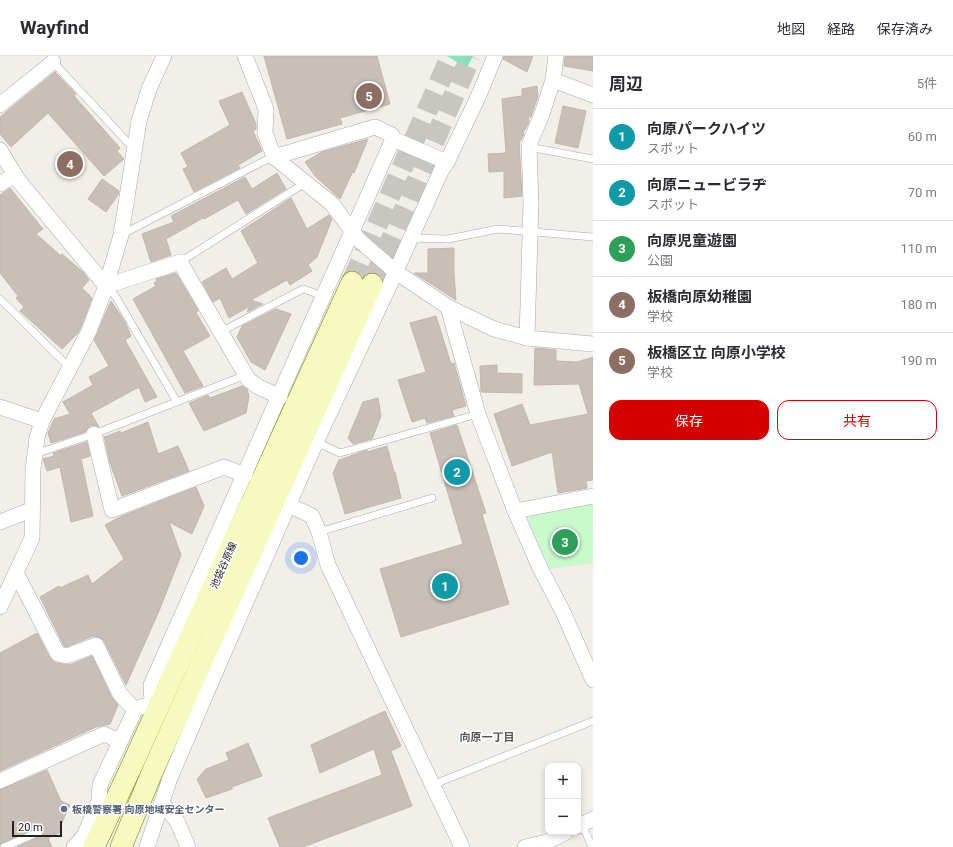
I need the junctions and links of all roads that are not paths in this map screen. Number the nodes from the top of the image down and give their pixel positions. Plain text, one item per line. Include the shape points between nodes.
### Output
1 (164, 56) edge
2 (245, 56) edge
3 (495, 56) edge
4 (556, 56) edge
5 (53, 62) joint
6 (553, 80) junction
7 (593, 95) edge
8 (0, 105) edge
9 (393, 139) junction
10 (529, 148) junction
11 (0, 150) edge
12 (135, 150) junction
13 (274, 157) junction
14 (593, 159) edge
15 (447, 162) junction
16 (15, 176) junction
17 (305, 182) junction
18 (0, 184) edge
19 (353, 231) junction
20 (530, 232) junction
21 (121, 235) junction
22 (593, 237) edge
23 (410, 238) junction
24 (180, 262) junction
25 (396, 272) junction
26 (352, 282) tunnel mouth
27 (372, 284) tunnel mouth
28 (106, 286) junction
29 (324, 296) junction
30 (0, 299) edge
31 (448, 307) junction
32 (220, 332) junction
33 (527, 338) junction
34 (593, 344) edge
35 (70, 367) junction
36 (246, 376) junction
37 (280, 397) junction
38 (177, 402) junction
39 (0, 407) edge
40 (478, 414) junction
41 (42, 421) junction
42 (94, 434) junction
43 (316, 442) junction
44 (34, 454) junction
45 (245, 475) junction
46 (593, 496) edge
47 (432, 498) dead end
48 (289, 505) junction
49 (31, 510) junction
50 (515, 511) junction
51 (0, 522) edge
52 (319, 532) junction
53 (16, 573) junction
54 (0, 607) edge
55 (593, 680) edge
56 (134, 710) junction
57 (152, 711) junction
58 (593, 721) edge
59 (120, 741) junction
60 (0, 781) edge
61 (432, 785) junction
62 (162, 803) junction
63 (584, 823) edge
64 (40, 832) dead end
65 (560, 835) edge
66 (4, 847) edge
67 (74, 847) edge
68 (94, 847) edge
69 (121, 847) edge
70 (147, 847) edge
71 (188, 847) edge
72 (462, 847) edge
73 (525, 847) edge
74 (592, 847) edge

1 - 12 street via 149,89 139,121
2 - 13 street via 266,109 265,133
3 - 15 street
4 - 6 street
5 - 8 street
5 - 12 lane
6 - 7 street
6 - 10 street
9 - 13 street via 392,134 375,127
9 - 15 street
9 - 19 street
10 - 14 lane
10 - 20 street
11 - 16 street
12 - 21 street
13 - 17 street
13 - 21 lane
15 - 23 street
16 - 18 street
16 - 28 street
17 - 19 street via 332,204
17 - 24 lane
19 - 25 street via 359,240
19 - 29 street
20 - 22 lane
20 - 23 lane via 498,229 448,239
20 - 33 street
21 - 28 street
23 - 25 street
24 - 28 street
24 - 32 street
25 - 31 street
25 - 43 street
26 - 57 main road, 池袋谷原線
27 - 69 main road, 池袋谷原線 via 154,768
28 - 35 street via 89,331
28 - 38 lane via 116,297
29 - 32 lane via 303,289
29 - 37 street
30 - 35 lane
31 - 33 street via 494,329
31 - 40 street
32 - 36 street
33 - 34 street
35 - 41 street
36 - 37 street via 258,386
36 - 38 lane
37 - 45 street
38 - 42 lane
39 - 41 street
40 - 43 lane via 340,453
40 - 50 street
41 - 44 street
42 - 44 lane
42 - 45 street via 112,510 224,467
43 - 48 street
44 - 49 street
45 - 57 street via 151,686
46 - 50 street
47 - 52 lane
48 - 52 street via 312,516
48 - 62 street via 170,778
49 - 51 street
49 - 53 street via 32,538
50 - 55 street
52 - 61 street via 328,565
53 - 54 street
53 - 56 street via 58,654 67,656 96,645 120,694
56 - 57 street
56 - 59 street
57 - 68 main road, 池袋谷原線
58 - 61 lane
59 - 60 street via 104,734
59 - 67 street via 100,785 99,801 84,836
61 - 72 street
62 - 70 street
62 - 71 street via 177,821
63 - 74 lane
64 - 66 lane
65 - 73 street via 547,842

